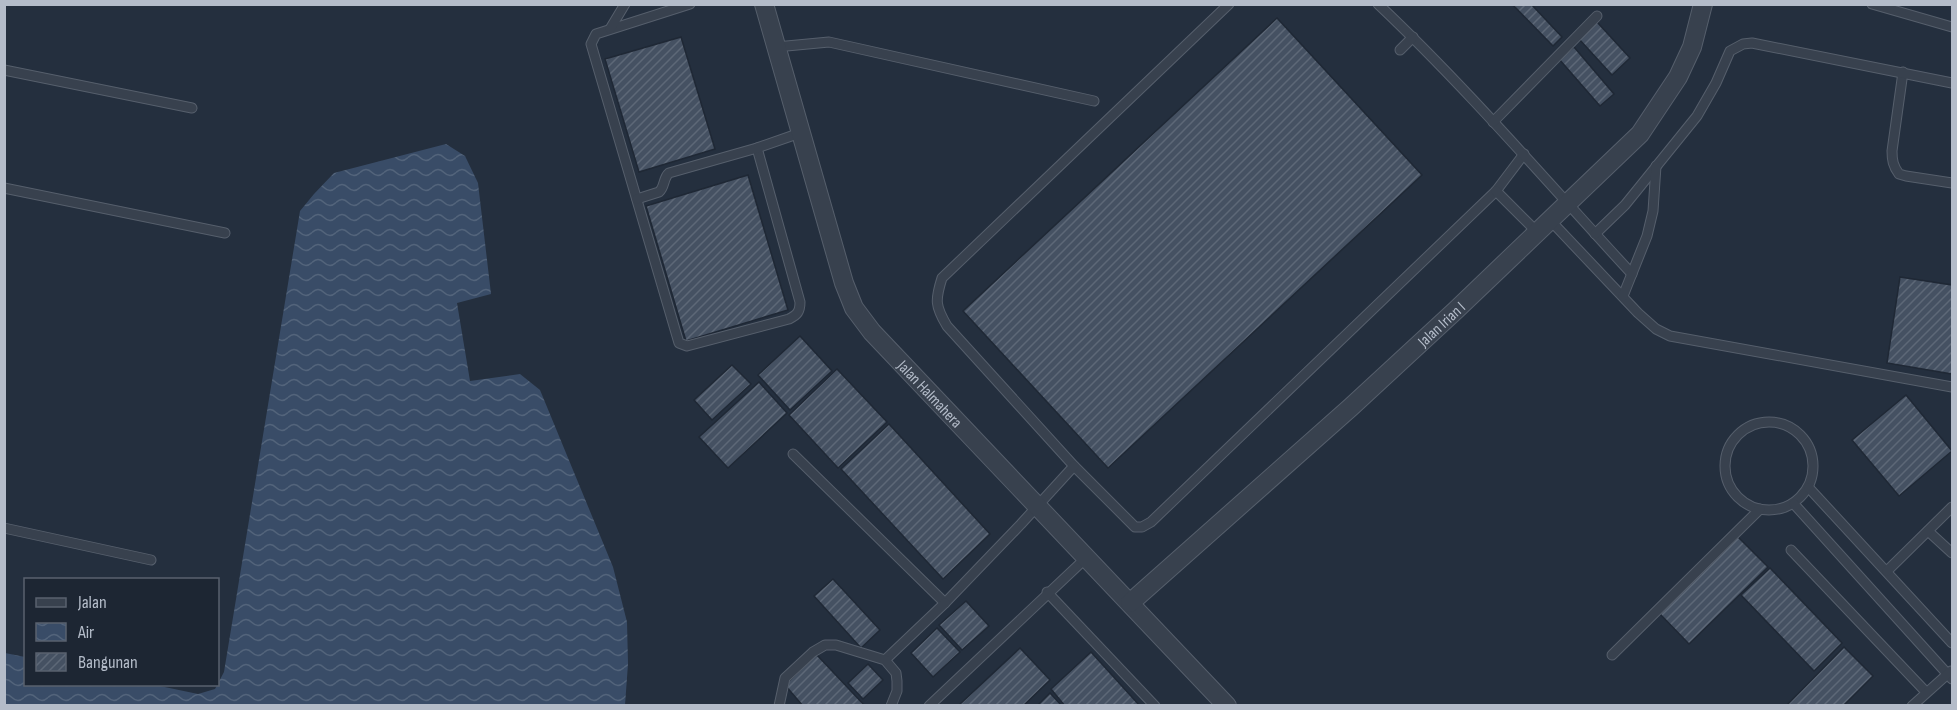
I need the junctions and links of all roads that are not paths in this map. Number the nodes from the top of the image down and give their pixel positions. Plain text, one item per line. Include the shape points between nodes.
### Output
1 (625, 4) edge
2 (690, 4) edge
3 (764, 4) edge
4 (1229, 4) edge
5 (1378, 4) edge
6 (1703, 4) edge
7 (1872, 4) edge
8 (1597, 16) dead end
9 (1953, 27) edge
10 (610, 29) junction
11 (1413, 38) junction
12 (776, 47) junction
13 (1400, 50) dead end
14 (4, 70) edge
15 (1903, 72) junction
16 (1953, 83) edge
17 (1094, 101) dead end
18 (192, 108) dead end
19 (1493, 122) junction
20 (800, 133) junction
21 (758, 148) junction
22 (1524, 154) junction
23 (1656, 166) junction
24 (1953, 183) edge
25 (4, 188) edge
26 (1496, 191) junction
27 (637, 199) junction
28 (1567, 203) junction
29 (1544, 226) junction
30 (225, 233) dead end
31 (1595, 234) junction
32 (1632, 274) junction
33 (1623, 297) junction
34 (1953, 387) edge
35 (793, 454) dead end
36 (1074, 466) junction
37 (1809, 488) junction
38 (1037, 504) junction
39 (1794, 504) junction
40 (1953, 507) edge
41 (1760, 509) junction
42 (4, 528) edge
43 (1928, 531) junction
44 (1791, 550) dead end
45 (1953, 553) edge
46 (1087, 557) junction
47 (151, 560) dead end
48 (1887, 571) junction
49 (1047, 592) junction
50 (945, 603) junction
51 (1130, 603) junction
52 (1953, 643) edge
53 (1612, 655) dead end
54 (885, 660) junction
55 (1951, 674) edge
56 (1926, 692) junction
57 (779, 705) edge
58 (891, 705) edge
59 (929, 705) edge
60 (1155, 705) edge
61 (1227, 705) edge
62 (1912, 705) edge

1 - 10 lane
2 - 10 lane
3 - 12 street, Jalan Halmahera
4 - 36 lane via 942,278 936,296 937,310 947,326
5 - 11 lane
6 - 28 street, Jalan Irian I via 1692,47 1661,104 1640,134
7 - 9 lane
8 - 19 lane
10 - 27 lane via 596,34 591,44
11 - 13 lane
11 - 19 lane
12 - 17 lane via 829,42
12 - 20 street, Jalan Halmahera
14 - 18 lane
15 - 16 lane
15 - 23 lane via 1752,43 1736,47 1697,116
15 - 24 lane via 1892,150 1894,168 1906,176
19 - 22 lane
20 - 21 lane
20 - 38 street, Jalan Halmahera via 854,308 872,332
21 - 27 lane via 669,173 662,190
21 - 27 lane via 800,302 797,315 789,319 687,346 679,343
22 - 26 lane
22 - 28 lane
23 - 31 lane
23 - 32 lane via 1653,210
25 - 30 lane
26 - 29 lane
26 - 36 lane via 1151,522 1135,527
28 - 29 street, Jalan Irian I
28 - 31 lane
29 - 33 lane
29 - 51 street, Jalan Irian I via 1351,407
31 - 32 lane
32 - 33 lane
33 - 34 lane via 1656,329 1670,336
35 - 50 lane
36 - 38 lane
37 - 39 lane
37 - 41 lane via 1814,467 1809,446 1795,430 1775,422 1754,424 1736,436 1726,454 1726,476 1735,495
37 - 48 lane
38 - 46 street, Jalan Halmahera
38 - 50 lane
39 - 41 lane via 1774,511
39 - 55 lane
40 - 43 lane
41 - 53 lane
42 - 47 lane
43 - 45 lane
43 - 48 lane
44 - 56 lane
46 - 49 lane
46 - 51 street, Jalan Halmahera
48 - 52 lane
49 - 59 lane
49 - 60 lane
50 - 54 lane
51 - 61 street, Jalan Halmahera
54 - 57 lane via 825,645 785,678
54 - 58 lane via 896,673 897,691
55 - 56 lane
56 - 62 lane

